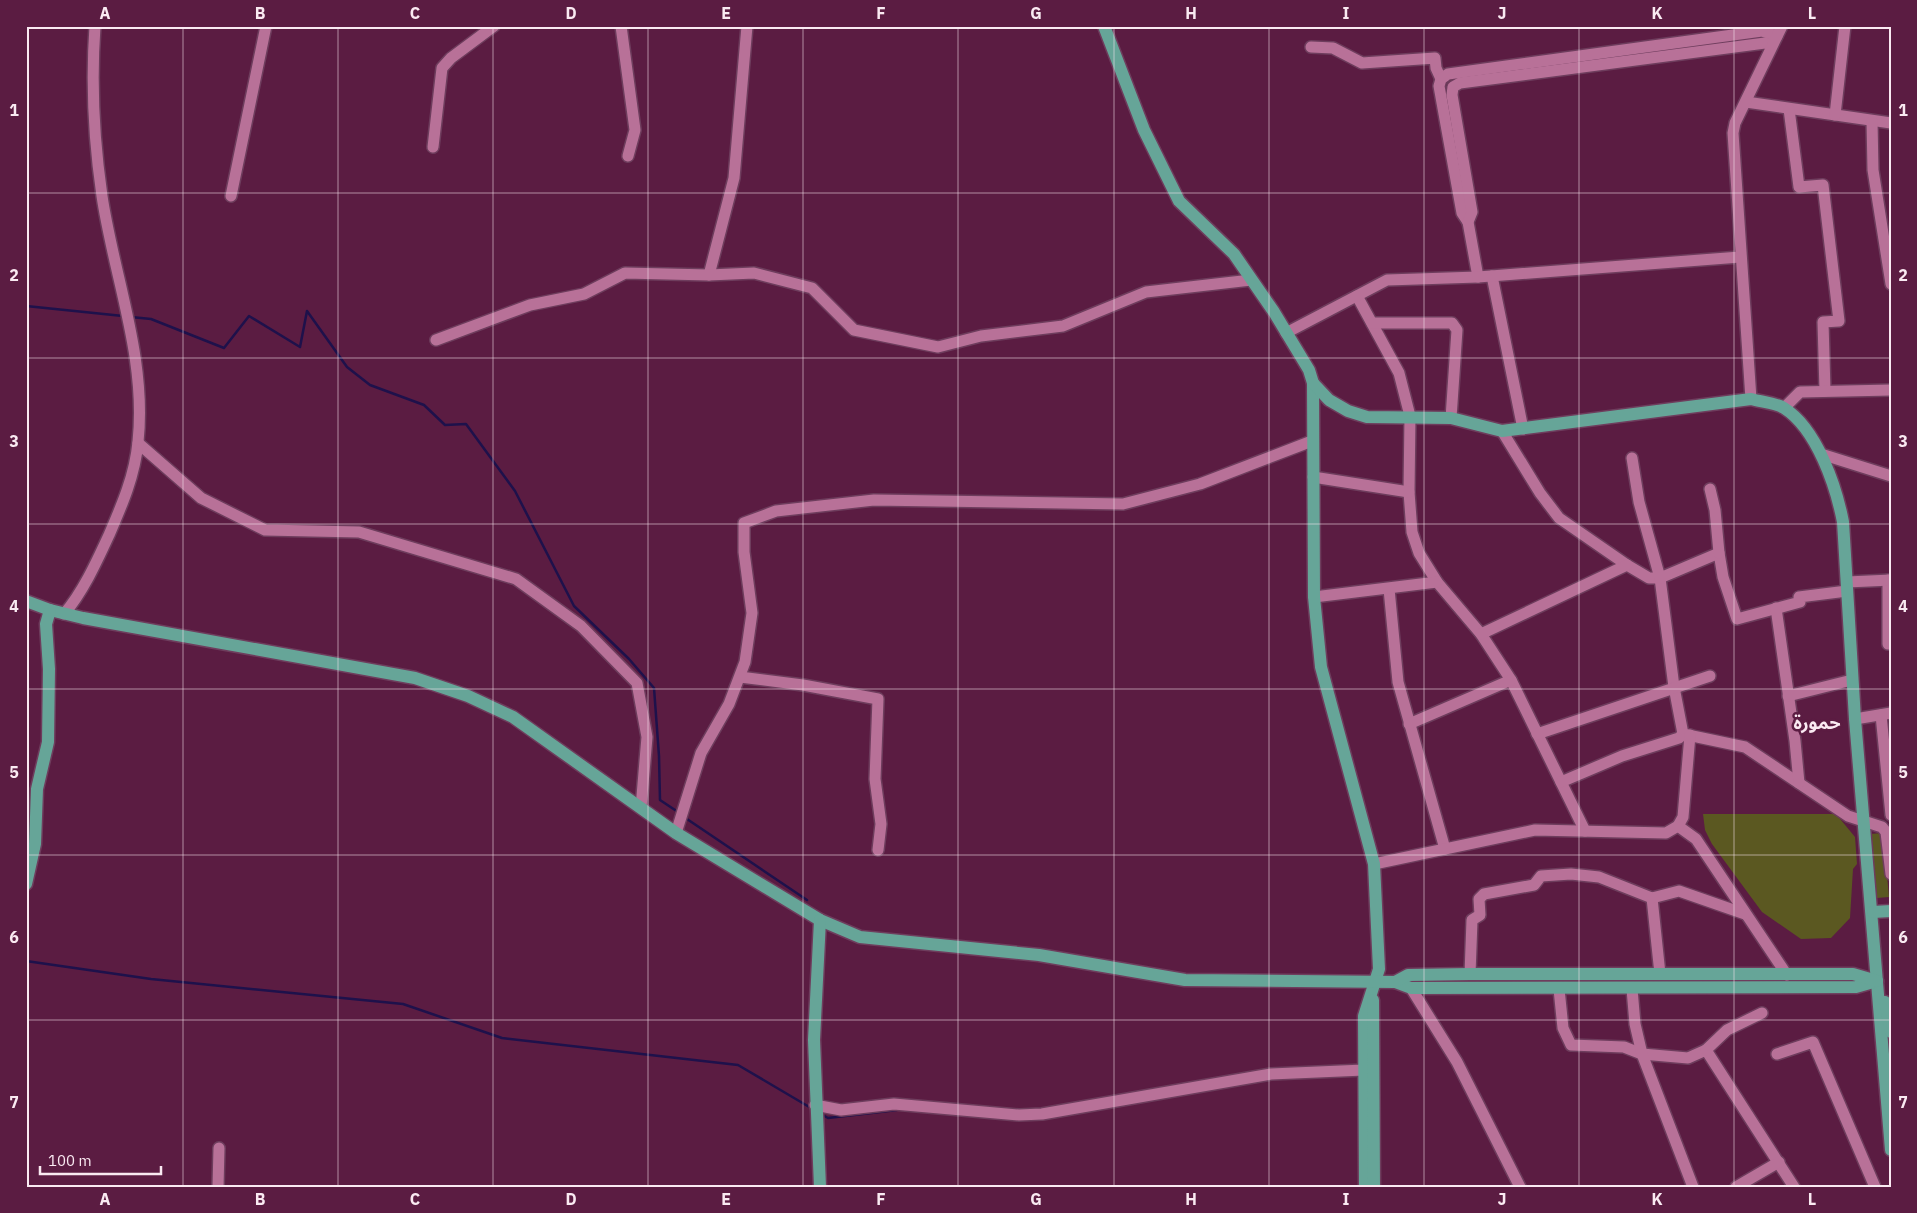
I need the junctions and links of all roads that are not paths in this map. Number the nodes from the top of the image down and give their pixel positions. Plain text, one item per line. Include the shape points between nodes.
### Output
1 (95, 26) edge
2 (266, 26) edge
3 (494, 26) edge
4 (621, 26) edge
5 (747, 26) edge
6 (1104, 26) edge
7 (1845, 26) edge
8 (1777, 36) edge
9 (1311, 46) dead end
10 (1441, 79) junction
11 (1746, 102) junction
12 (1789, 109) junction
13 (1835, 115) junction
14 (1872, 121) junction
15 (1891, 123) edge
16 (433, 147) dead end
17 (628, 156) dead end
18 (231, 196) dead end
19 (1468, 222) junction
20 (1740, 257) junction
21 (710, 275) junction
22 (1492, 276) junction
23 (1478, 277) junction
24 (1251, 280) junction
25 (1891, 284) edge
26 (1357, 296) junction
27 (1372, 323) junction
28 (1286, 333) junction
29 (436, 340) dead end
30 (1313, 383) junction
31 (1891, 390) edge
32 (1825, 391) junction
33 (1751, 399) junction
34 (1784, 408) junction
35 (1410, 416) junction
36 (1451, 418) junction
37 (1523, 429) junction
38 (1502, 431) junction
39 (1312, 440) junction
40 (138, 443) junction
41 (1821, 454) junction
42 (1632, 458) dead end
43 (1891, 476) edge
44 (1313, 477) junction
45 (1710, 489) dead end
46 (1409, 492) junction
47 (1719, 552) junction
48 (1627, 565) junction
49 (1660, 578) junction
50 (1889, 580) edge
51 (1437, 582) junction
52 (1847, 587) junction
53 (1389, 589) junction
54 (1314, 597) junction
55 (26, 601) edge
56 (1776, 608) junction
57 (50, 610) junction
58 (64, 614) junction
59 (1480, 634) junction
60 (1891, 643) edge
61 (1710, 676) dead end
62 (740, 677) junction
63 (1511, 680) junction
64 (1852, 680) junction
65 (1674, 687) junction
66 (1788, 696) junction
67 (1886, 714) edge
68 (1855, 719) junction
69 (1409, 724) junction
70 (1537, 734) junction
71 (1686, 734) junction
72 (1561, 782) junction
73 (1799, 783) junction
74 (641, 808) junction
75 (1891, 815) edge
76 (1864, 821) junction
77 (1678, 826) junction
78 (1882, 827) junction
79 (1585, 831) junction
80 (676, 833) junction
81 (1445, 849) junction
82 (878, 850) dead end
83 (1374, 864) junction
84 (1891, 874) edge
85 (26, 884) edge
86 (1652, 898) junction
87 (1891, 911) edge
88 (1872, 912) junction
89 (1745, 914) junction
90 (820, 920) junction
91 (1470, 974) junction
92 (1660, 974) junction
93 (1787, 975) junction
94 (1877, 981) junction
95 (1395, 982) junction
96 (1374, 983) junction
97 (1411, 988) junction
98 (1559, 989) junction
99 (1632, 989) junction
100 (1762, 1013) dead end
101 (1891, 1032) edge
102 (1706, 1050) junction
103 (1642, 1054) junction
104 (1778, 1054) dead end
105 (1887, 1058) edge
106 (1364, 1070) junction
107 (815, 1105) junction
108 (219, 1148) dead end
109 (1891, 1150) edge
110 (1779, 1162) junction
111 (218, 1187) edge
112 (820, 1187) edge
113 (1365, 1187) edge
114 (1374, 1187) edge
115 (1520, 1187) edge
116 (1693, 1187) edge
117 (1736, 1187) edge
118 (1794, 1187) edge
119 (1875, 1187) edge

1 - 40 street via 94,85 100,181 133,352
2 - 18 street
3 - 16 street via 442,68
4 - 17 street via 635,130
5 - 21 street via 734,178
6 - 24 main road via 1144,130 1179,201 1234,254
7 - 13 street
8 - 10 street via 1762,30 1448,74
8 - 11 street
8 - 19 street via 1765,43 1460,83 1452,94 1472,212
9 - 10 street via 1333,48 1362,63 1435,58
10 - 19 street via 1439,86 1462,213
11 - 12 street
11 - 20 street via 1733,133
12 - 13 street
12 - 32 street via 1800,187 1823,186 1839,320 1823,322
13 - 14 street
14 - 15 street
14 - 25 street via 1873,170
19 - 23 street
20 - 22 street
20 - 33 street
21 - 24 street via 754,273 812,288 854,330 938,347 982,336 1063,326 1146,292
21 - 29 street via 625,273 584,294 530,305
22 - 23 street
22 - 37 street
23 - 26 street via 1387,280
24 - 28 main road
26 - 27 street
26 - 28 street
27 - 35 street via 1399,372
27 - 36 street via 1452,323 1456,330
28 - 30 main road via 1309,370
30 - 35 main road via 1329,400 1348,411 1367,417
30 - 39 main road
31 - 32 street
32 - 34 street via 1800,392
33 - 34 main road
33 - 37 main road
34 - 41 main road via 1797,420
35 - 36 main road
35 - 46 street
36 - 38 main road
37 - 38 main road
38 - 48 street via 1540,493 1560,518
39 - 44 main road
39 - 62 street via 1200,484 1123,504 874,500 776,511 744,523 744,552 752,613
40 - 58 street via 123,504 74,601
40 - 74 street via 201,498 265,530 359,532 516,579 581,626 637,683 647,737
41 - 43 street
41 - 52 main road via 1837,491 1843,522
42 - 49 street via 1639,502
44 - 46 street
44 - 54 main road
45 - 47 street
46 - 51 street via 1412,532 1419,553
47 - 49 street
47 - 56 street via 1723,578 1737,619
48 - 49 street via 1649,578
48 - 59 street
49 - 65 street
50 - 52 street
50 - 60 street via 1888,644
51 - 53 street
51 - 59 street
52 - 56 street via 1799,597 1800,602
52 - 64 main road
53 - 54 street
53 - 69 street via 1398,682
54 - 83 main road via 1321,668
55 - 57 main road
56 - 66 street
57 - 58 main road
57 - 85 main road via 46,624 48,742 37,789 35,844
58 - 74 main road via 415,678 459,692 513,717
59 - 63 street
61 - 65 street
62 - 80 street via 729,704 701,753
62 - 82 street via 878,699 875,779 881,824
63 - 69 street
63 - 70 street
64 - 66 street
64 - 68 main road
65 - 70 street
65 - 71 street
66 - 73 street
67 - 68 street
67 - 75 street
68 - 76 main road
69 - 81 street
70 - 72 street
71 - 72 street
71 - 73 street via 1745,746
71 - 77 street via 1683,817
72 - 79 street
73 - 76 street via 1848,816
74 - 80 main road
75 - 78 street
76 - 78 street
76 - 88 main road
77 - 79 street via 1666,833
77 - 89 street via 1696,839
78 - 84 street via 1886,832
79 - 81 street via 1535,830
80 - 90 main road
81 - 83 street
83 - 96 main road via 1379,969
86 - 89 street via 1679,891
86 - 91 street via 1599,878 1571,874 1541,876 1534,885 1484,894 1479,899 1480,916 1472,920
86 - 92 street
87 - 88 main road
88 - 94 main road
89 - 93 street
90 - 96 main road via 860,937 1039,955 1185,980
90 - 107 main road via 814,1040
91 - 92 main road
91 - 95 main road via 1408,975
92 - 93 main road
93 - 94 main road via 1853,974
94 - 99 main road via 1856,987
94 - 101 main road
94 - 105 main road
95 - 96 main road
95 - 97 main road
96 - 106 main road via 1364,1016
96 - 114 main road
97 - 98 main road
97 - 115 street via 1457,1062
98 - 99 main road
98 - 103 street via 1563,1028 1571,1045 1624,1047
99 - 103 street
100 - 102 street via 1726,1030
102 - 103 street via 1688,1058
102 - 110 street
103 - 116 street
104 - 119 street via 1813,1042
105 - 109 main road
106 - 107 street via 1271,1074 1026,1115 894,1104 841,1110
106 - 113 main road
107 - 112 main road
108 - 111 street
110 - 117 street
110 - 118 street

